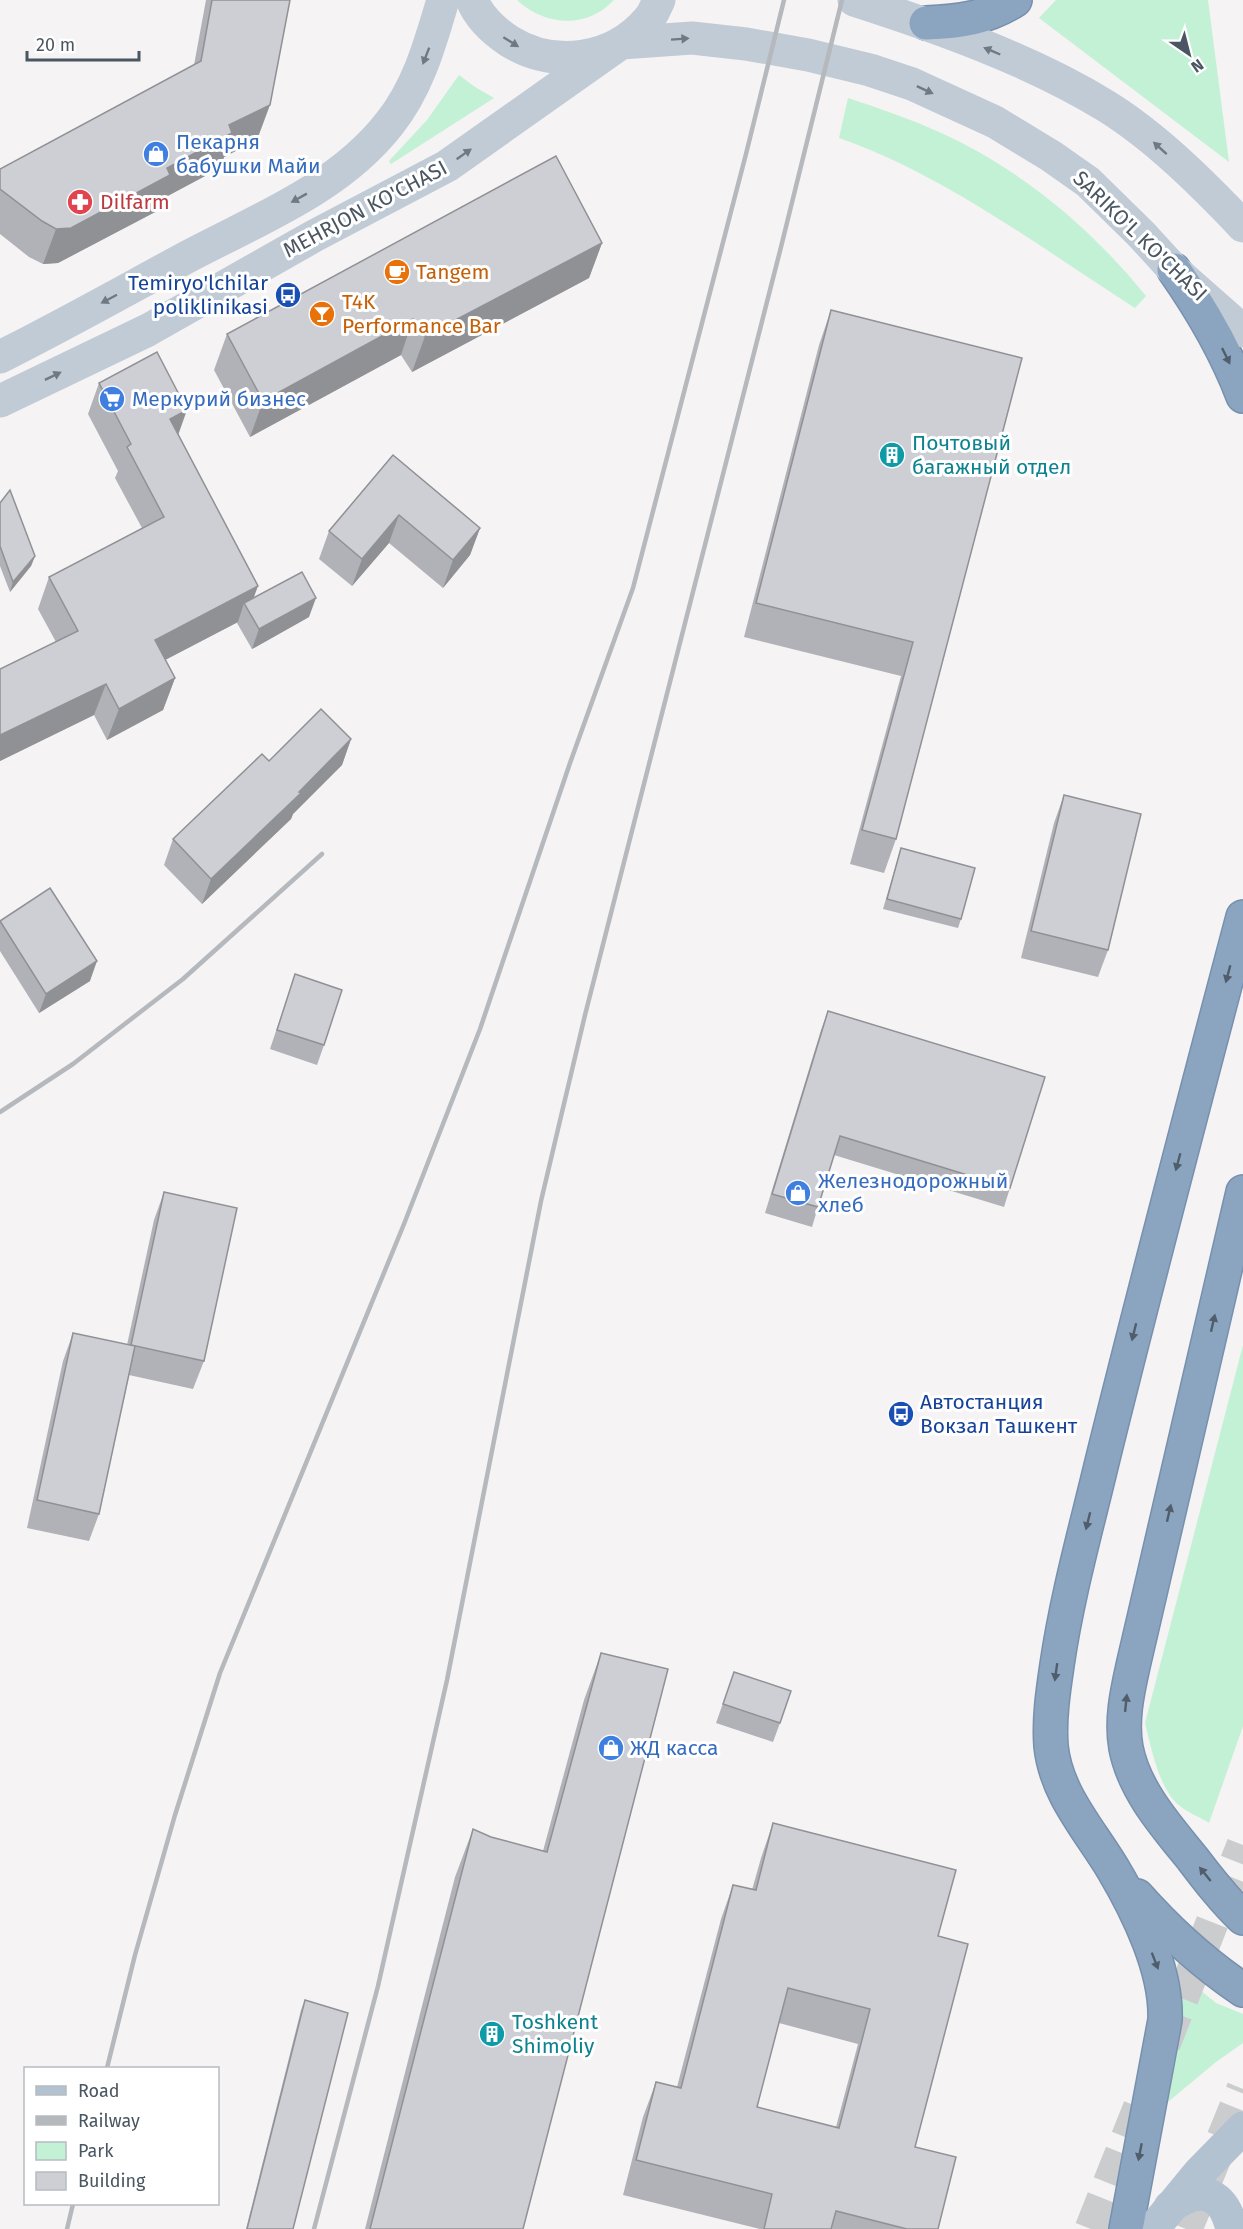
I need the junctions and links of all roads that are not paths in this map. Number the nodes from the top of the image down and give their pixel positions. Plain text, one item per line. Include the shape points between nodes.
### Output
1 (444, 0) edge
2 (472, 0) edge
3 (659, 0) edge
4 (854, 0) edge
5 (1015, 0) edge
6 (926, 23) junction
7 (621, 43) junction
8 (1243, 226) edge
9 (1174, 270) junction
10 (1243, 332) edge
11 (0, 357) edge
12 (1243, 396) edge
13 (0, 401) edge
14 (1243, 917) edge
15 (1243, 1192) edge
16 (1114, 1870) junction
17 (1243, 1918) edge
18 (1243, 1990) edge
19 (1243, 2128) edge
20 (1161, 2218) edge
21 (1126, 2229) edge
22 (1232, 2229) edge

1 -> 11 main road, MEHRJON KO'CHASI via 427,57 409,94 390,124 344,169 294,201
2 -> 7 main road via 496,33 524,51 557,59 590,56
3 - 7 main road via 649,20
4 - 6 main road
5 - 6 highway via 970,20
8 -> 6 main road via 1140,130 1106,106 1037,70
7 -> 9 main road, SARIKO'L KO'CHASI via 692,38 746,44 808,55 912,84 995,122 1088,182
13 -> 7 main road, MEHRJON KO'CHASI via 148,330 447,166
9 - 10 main road, SARIKO'L KO'CHASI
9 -> 12 highway via 1198,303
14 -> 16 highway via 1148,1275 1065,1614 1051,1706 1051,1747 1058,1777 1074,1810
17 -> 15 highway via 1144,1793 1132,1769 1124,1723 1133,1666
16 - 18 highway via 1191,1952
16 -> 21 highway via 1138,1918 1166,2003
19 - 20 main road
20 - 22 main road via 1189,2195 1202,2193 1213,2196 1224,2207

